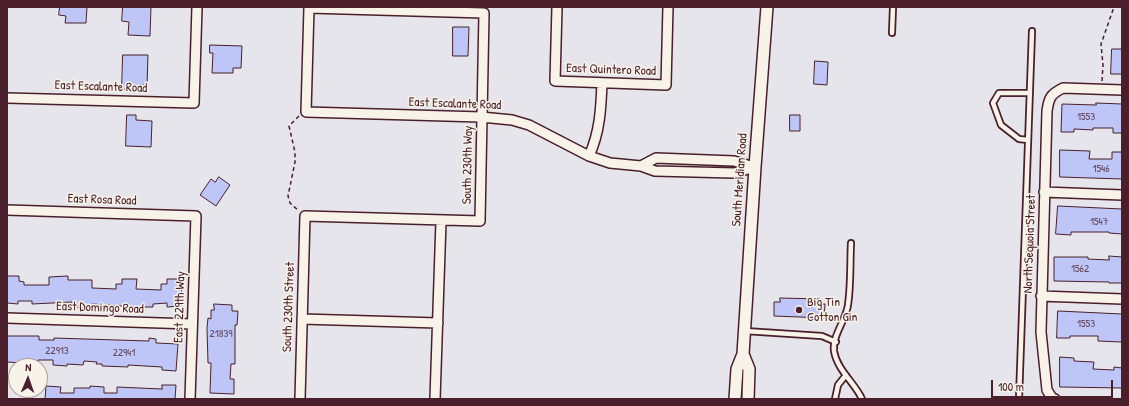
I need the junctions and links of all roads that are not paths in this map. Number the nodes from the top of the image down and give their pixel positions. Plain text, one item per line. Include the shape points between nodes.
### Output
1 (196, 7) edge
2 (557, 7) edge
3 (668, 7) edge
4 (767, 7) edge
5 (893, 7) edge
6 (309, 8) edge
7 (386, 8) edge
8 (1032, 31) dead end
9 (892, 34) dead end
10 (602, 83) junction
11 (1122, 90) edge
12 (1030, 93) junction
13 (7, 98) edge
14 (481, 117) junction
15 (1028, 140) junction
16 (589, 156) junction
17 (641, 166) junction
18 (754, 167) junction
19 (1044, 192) junction
20 (1122, 194) edge
21 (7, 210) edge
22 (196, 216) joint
23 (441, 221) junction
24 (851, 243) dead end
25 (1041, 296) junction
26 (1122, 299) edge
27 (7, 318) edge
28 (302, 319) junction
29 (438, 323) junction
30 (192, 324) junction
31 (744, 330) junction
32 (836, 342) junction
33 (742, 354) junction
34 (846, 375) junction
35 (1054, 398) edge
36 (190, 399) edge
37 (300, 399) edge
38 (435, 399) edge
39 (735, 399) edge
40 (748, 399) edge
41 (835, 399) edge
42 (862, 399) edge
43 (1019, 399) edge

1 - 13 street, East Escalante Road via 194,103
2 - 10 street, East Quintero Road via 555,81
3 - 10 street, East Quintero Road via 666,84
4 - 18 street, South Meridian Road
5 - 9 lane
6 - 7 street
6 - 14 street, East Escalante Road via 306,112
7 - 14 street, South 230th Way via 484,13
8 - 12 lane
10 - 16 street via 599,125
11 - 19 street, North Sequoia Street via 1063,88 1054,92 1048,100
12 - 15 lane
12 - 15 lane via 999,92 993,103 1001,125 1019,139
14 - 16 street, East Escalante Road via 506,119 530,125
14 - 23 street, South 230th Way via 480,221
15 - 43 lane
16 - 17 street, East Escalante Road via 610,163
17 - 18 street, East Escalante Road via 655,171 734,173
17 - 18 street, East Escalante Road via 656,158 734,161
18 - 31 street, South Meridian Road
19 - 20 street
19 - 25 street, North Sequoia Street
21 - 22 street, East Rosa Road
22 - 30 street, East 229th Way
23 - 28 street, South 230th Street via 304,216
23 - 29 street
24 - 32 lane via 848,304
25 - 26 street
25 - 35 street, North Sequoia Street via 1041,332 1047,390
27 - 30 street, East Domingo Road
28 - 29 street
28 - 37 street, South 230th Street
29 - 38 street
30 - 36 street, East 229th Way
31 - 32 lane via 822,336
31 - 33 street, South Meridian Road
32 - 34 lane via 834,350 837,361
33 - 39 street, South Meridian Road via 737,369
33 - 40 street, South Meridian Road via 749,369
34 - 41 lane via 838,385
34 - 42 lane

